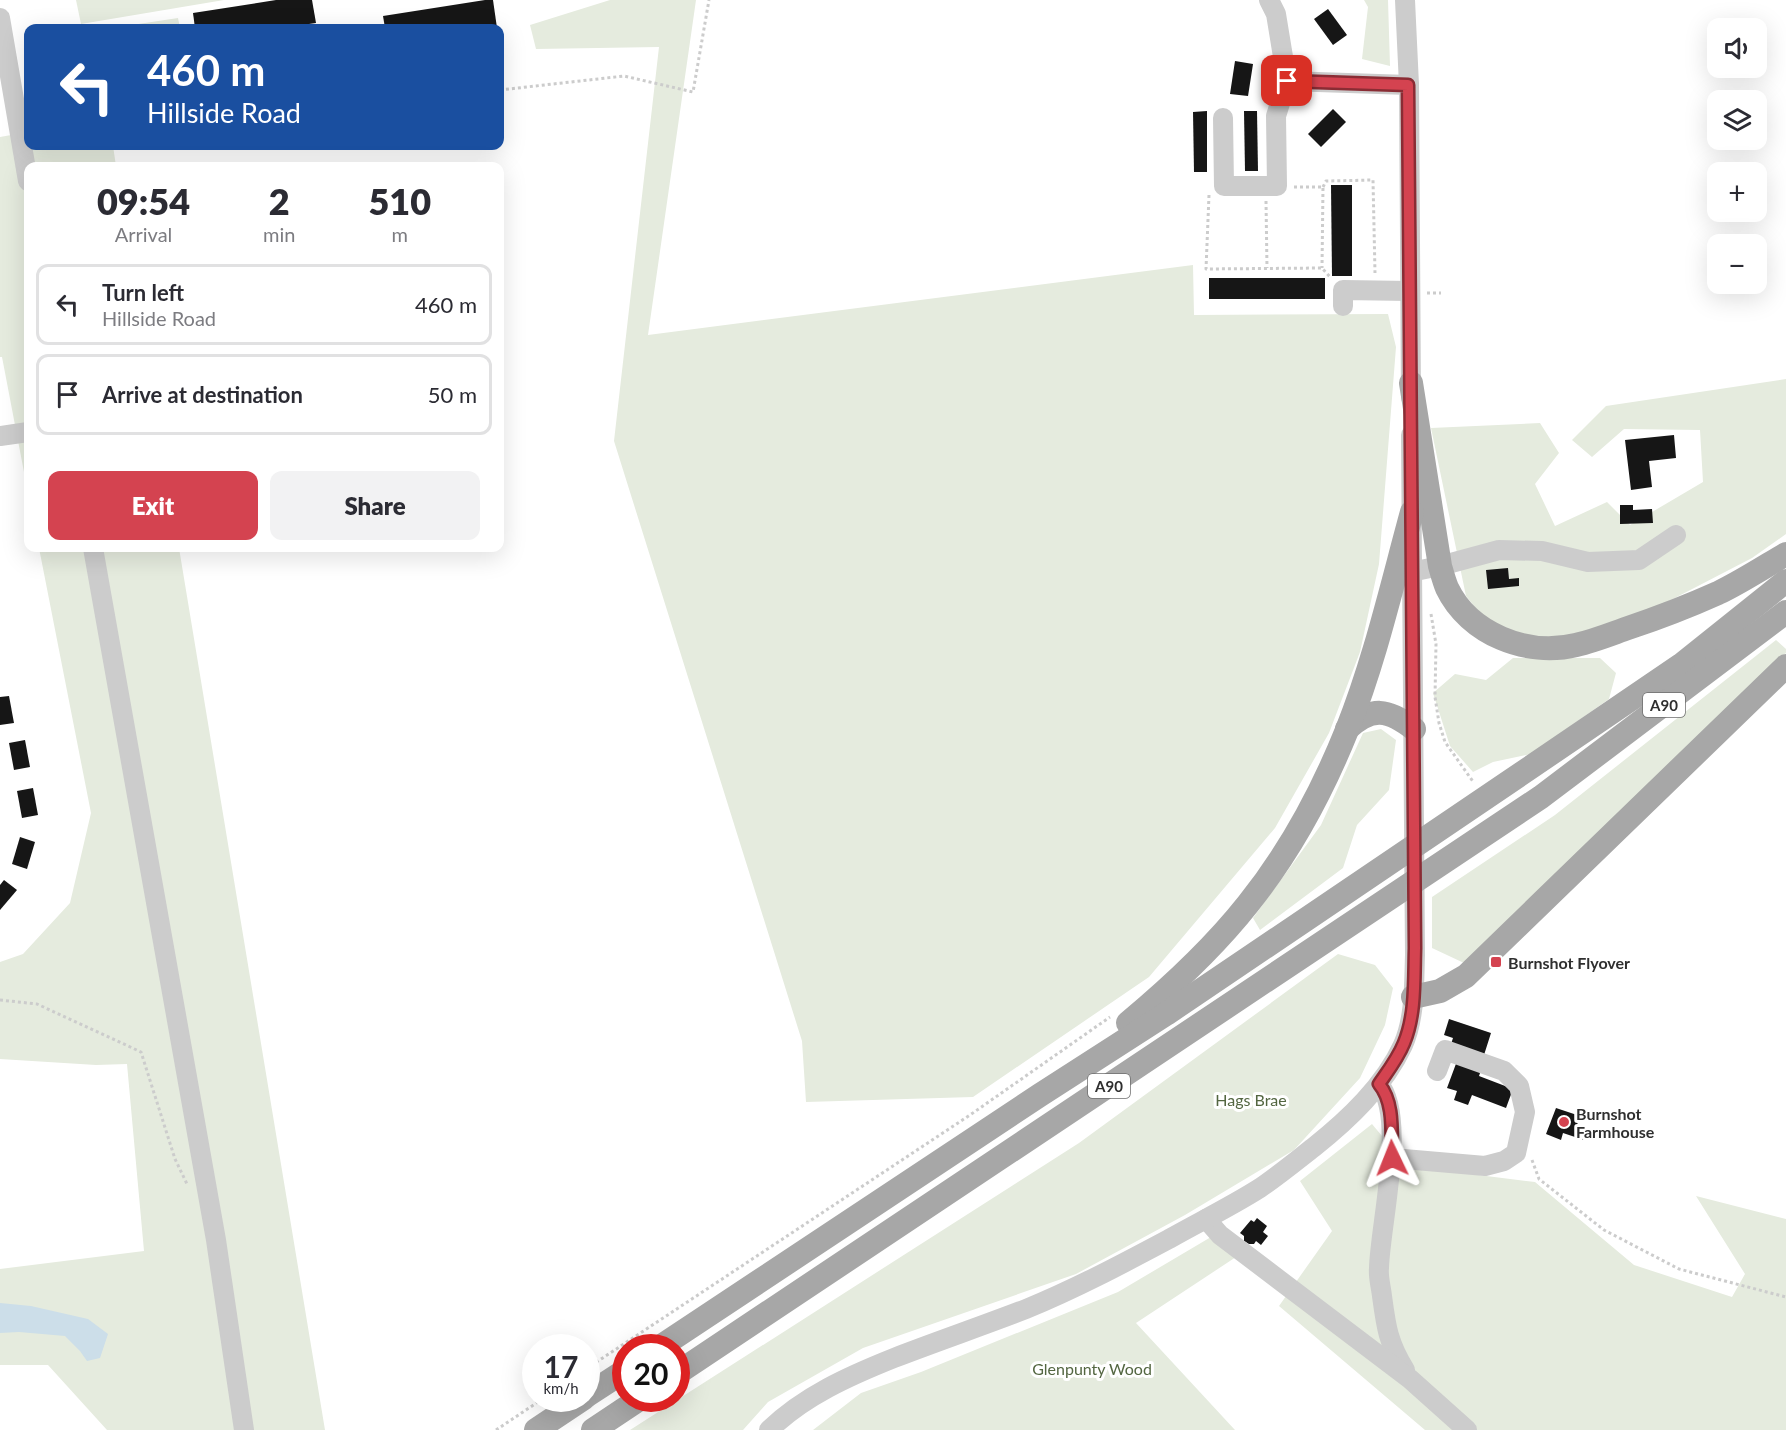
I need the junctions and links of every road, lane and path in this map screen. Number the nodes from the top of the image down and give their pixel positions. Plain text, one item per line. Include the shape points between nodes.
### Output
1 (709, 0) edge
2 (1269, 0) edge
3 (1405, 0) edge
4 (0, 18) edge
5 (1287, 81) junction
6 (1408, 85) junction
7 (504, 90) edge
8 (1223, 117) dead end
9 (25, 162) edge
10 (1276, 186) junction
11 (1323, 187) junction
12 (1209, 189) dead end
13 (1267, 268) junction
14 (1322, 268) junction
15 (1376, 290) junction
16 (1410, 291) junction
17 (1343, 298) joint
18 (1411, 383) junction
19 (24, 433) edge
20 (0, 436) edge
21 (1412, 512) joint
22 (1676, 535) dead end
23 (94, 552) edge
24 (1786, 554) edge
25 (1440, 566) junction
26 (1404, 573) junction
27 (1786, 581) edge
28 (1412, 597) junction
29 (1786, 612) edge
30 (1786, 666) edge
31 (1347, 729) junction
32 (1414, 729) junction
33 (1475, 784) dead end
34 (1413, 997) junction
35 (0, 1000) edge
36 (1111, 1017) dead end
37 (1437, 1071) dead end
38 (1379, 1084) junction
39 (1040, 1095) junction
40 (1516, 1153) junction
41 (1392, 1158) junction
42 (190, 1190) dead end
43 (1206, 1219) junction
44 (1786, 1297) edge
45 (680, 1334) edge
46 (600, 1360) edge
47 (690, 1365) edge
48 (1410, 1378) junction
49 (523, 1412) edge
50 (563, 1412) edge
51 (620, 1412) edge
52 (244, 1430) edge
53 (496, 1430) edge
54 (536, 1430) edge
55 (593, 1430) edge
56 (769, 1430) edge
57 (1467, 1430) edge

1 - 7 path via 693,92 624,76
2 - 5 street via 1276,14
3 - 6 street
4 - 9 street
5 - 6 street
5 - 10 street via 1276,116
6 - 16 street
8 - 10 street via 1224,186
10 - 11 path
10 - 13 path via 1266,197
11 - 14 path
11 - 15 path via 1326,181 1373,180
12 - 13 path via 1206,269
13 - 14 path
14 - 17 path
15 - 16 street
15 - 17 street
16 - 18 street
18 - 21 street
18 - 25 main road
19 - 20 street
21 - 26 main road
22 - 25 street via 1639,560 1588,562 1542,551 1499,550
23 - 52 street via 216,1240
24 - 25 main road via 1719,592 1649,621 1575,646 1547,648 1520,645 1492,635 1458,604 1447,588
25 - 26 street
26 - 28 street
26 - 31 main road
27 - 39 main road, A90 via 1671,671
28 - 32 street
28 - 33 path via 1427,597 1436,644 1435,697 1445,742
29 - 47 main road, A90 via 1541,797
30 - 34 main road via 1466,976 1440,991
31 - 32 main road via 1360,717 1384,713 1400,718
31 - 39 main road via 1308,813 1247,905 1152,1003
32 - 34 street
34 - 38 street via 1404,1042
35 - 42 path via 37,1004 141,1052 174,1159
36 - 46 path
37 - 40 street via 1445,1050 1504,1071 1519,1086 1525,1112
38 - 41 street via 1390,1106
38 - 43 street via 1355,1112 1288,1167
39 - 45 main road, A90
40 - 41 street via 1485,1166
40 - 44 path via 1530,1154 1539,1179 1604,1230 1679,1269
41 - 48 street via 1378,1270 1387,1331 1394,1353
43 - 48 street via 1220,1235
43 - 56 street via 1072,1289 840,1381 811,1397
48 - 57 street
49 - 53 path
50 - 54 main road
51 - 55 main road

